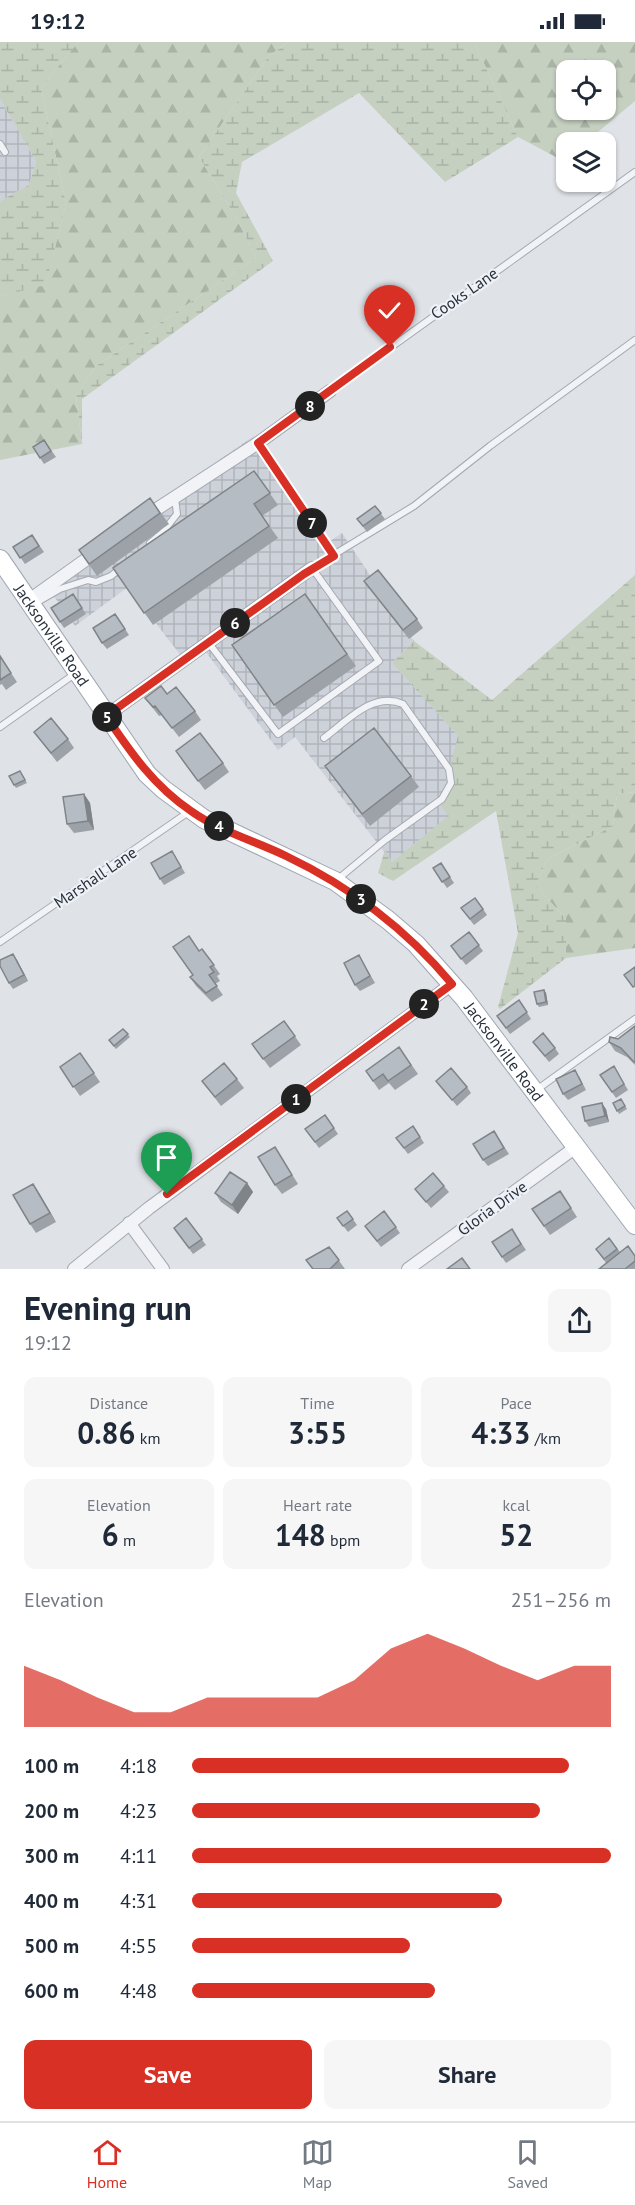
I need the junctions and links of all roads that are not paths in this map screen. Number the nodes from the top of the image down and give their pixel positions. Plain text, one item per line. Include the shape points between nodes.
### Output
1 (0, 144) edge
2 (5, 152) dead end
3 (635, 172) edge
4 (635, 340) edge
5 (330, 391) joint
6 (258, 443) junction
7 (175, 496) junction
8 (135, 524) edge
9 (109, 542) edge
10 (147, 546) edge
11 (334, 556) junction
12 (0, 559) edge
13 (125, 564) edge
14 (312, 568) junction
15 (30, 603) junction
16 (208, 642) junction
17 (77, 673) junction
18 (106, 716) junction
19 (0, 727) edge
20 (324, 738) dead end
21 (191, 811) junction
22 (335, 881) junction
23 (0, 942) edge
24 (452, 984) junction
25 (635, 1019) edge
26 (535, 1092) junction
27 (576, 1147) junction
28 (129, 1223) junction
29 (635, 1224) edge
30 (74, 1269) edge
31 (163, 1269) edge
32 (408, 1269) edge

1 - 2 lane
3 - 5 lane, Cooks Lane
4 - 11 lane via 414,506
5 - 6 street, Cooks Lane
6 - 7 street, Cooks Lane
6 - 11 lane
7 - 8 street, Cooks Lane
7 - 10 lane via 177,514
9 - 15 street
11 - 14 lane
12 - 15 main road, Jacksonville Road
13 - 15 lane via 111,576 60,589
14 - 16 street
14 - 16 lane via 379,661 278,734
15 - 17 main road, Jacksonville Road
16 - 18 street
17 - 18 main road, Jacksonville Road
17 - 19 lane
18 - 21 main road, Jacksonville Road via 147,774
20 - 22 lane via 373,702 391,699 403,704 449,769 451,783 442,799
21 - 22 main road, Jacksonville Road
21 - 23 lane, Marshall Lane
22 - 24 main road, Jacksonville Road via 416,944
24 - 26 main road, Jacksonville Road
24 - 28 street
25 - 26 lane
26 - 27 main road, Jacksonville Road
27 - 29 main road, Jacksonville Road
27 - 32 street, Gloria Drive
28 - 30 street
28 - 31 street

